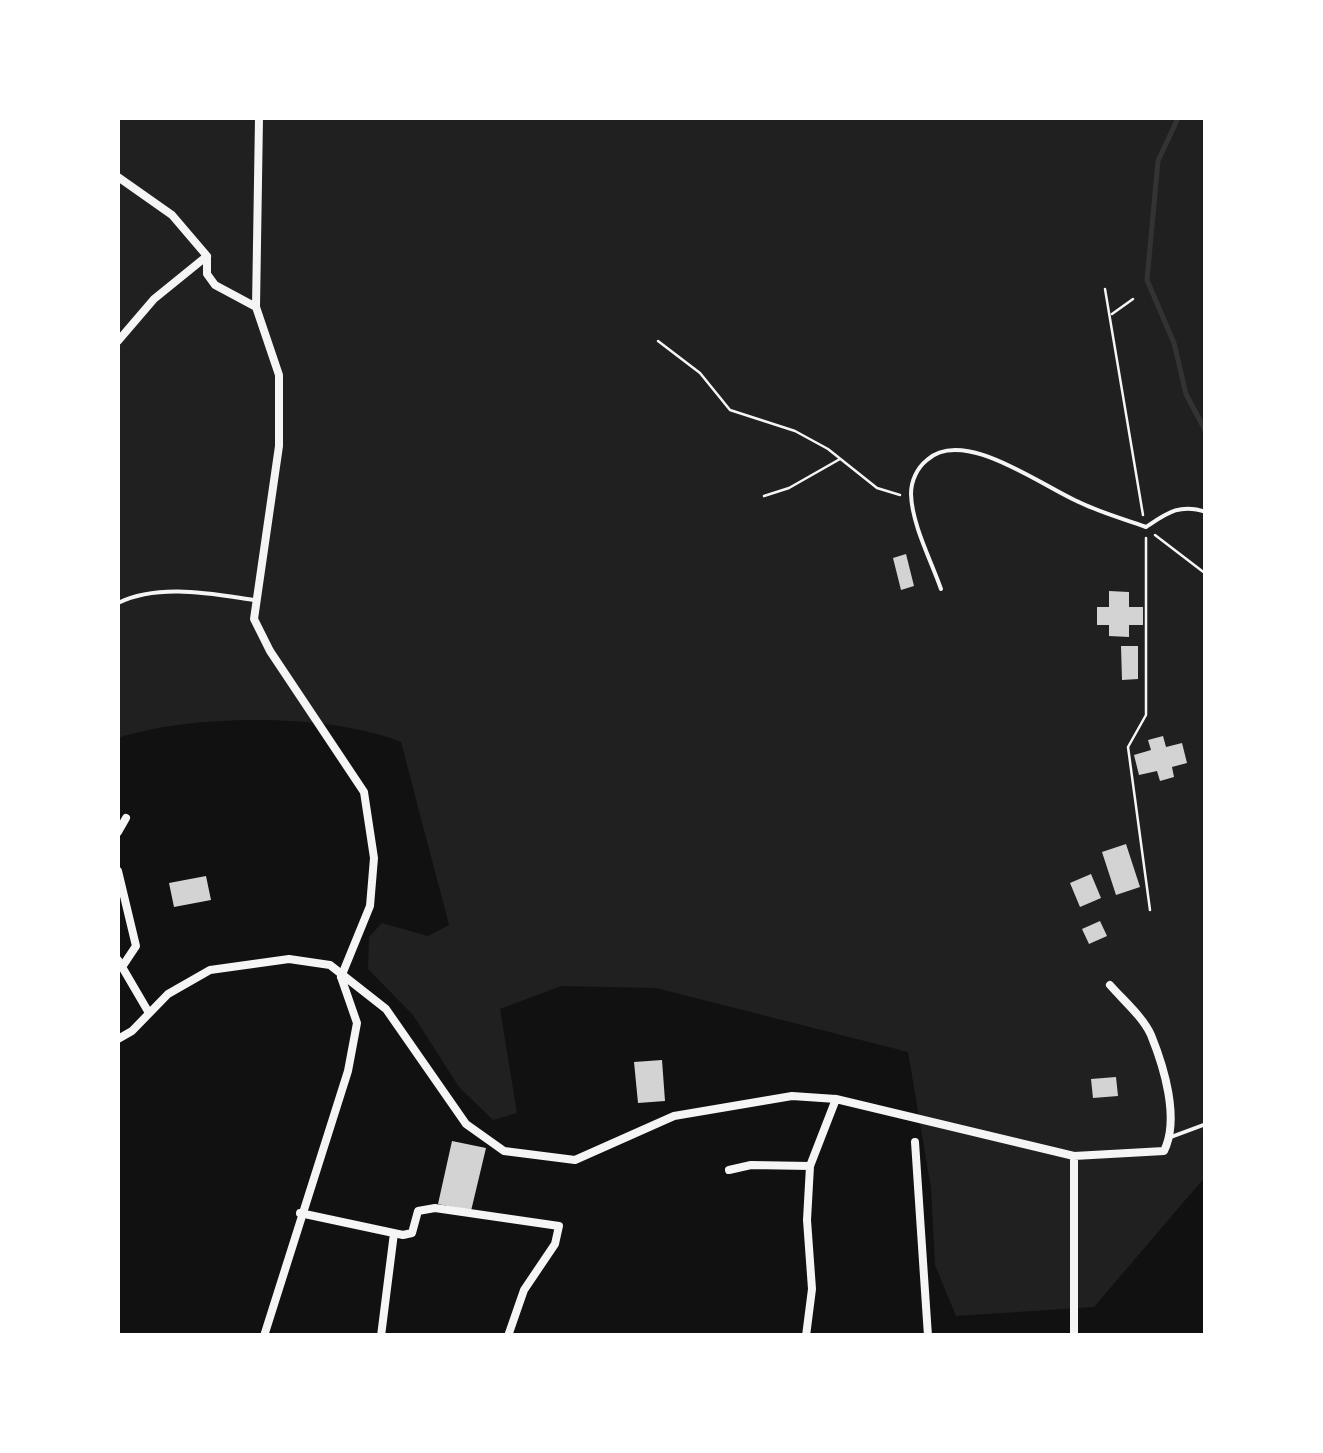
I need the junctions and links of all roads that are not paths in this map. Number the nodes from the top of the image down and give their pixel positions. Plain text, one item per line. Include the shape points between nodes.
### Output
1 (260, 118) edge
2 (118, 178) edge
3 (207, 256) junction
4 (256, 307) junction
5 (118, 342) edge
6 (1206, 512) edge
7 (941, 589) dead end
8 (256, 600) junction
9 (118, 603) edge
10 (126, 818) dead end
11 (118, 832) edge
12 (118, 871) edge
13 (121, 962) edge
14 (341, 977) junction
15 (1110, 986) dead end
16 (149, 1012) junction
17 (118, 1038) edge
18 (836, 1098) junction
19 (1206, 1124) edge
20 (1171, 1137) junction
21 (915, 1142) dead end
22 (1074, 1156) junction
23 (810, 1166) junction
24 (729, 1170) dead end
25 (300, 1213) junction
26 (394, 1233) junction
27 (264, 1336) edge
28 (381, 1336) edge
29 (508, 1336) edge
30 (806, 1336) edge
31 (928, 1336) edge
32 (1074, 1336) edge

1 - 4 street
2 - 3 street via 172,214
3 - 4 street via 215,285
3 - 5 street via 154,299
4 - 8 street via 279,375 273,508
6 - 7 lane via 1174,509 1146,526 1080,503 1024,470 955,448 921,466 911,496
8 - 9 lane via 202,592 144,594
8 - 14 street via 254,619 270,651 364,792 374,858 370,906
10 - 11 street
12 - 13 street via 136,946
13 - 16 street
14 - 16 street via 330,965 289,959 210,970
14 - 18 street via 386,1009 466,1124 504,1150 574,1160 674,1116 792,1096
14 - 25 street via 357,1022 348,1070
15 - 20 street via 1150,1032
16 - 17 street
18 - 22 street
18 - 23 street
19 - 20 lane
20 - 22 street via 1164,1151
21 - 31 street
22 - 32 street
23 - 24 street
23 - 30 street
25 - 26 street
25 - 27 street
26 - 28 street
26 - 29 street via 412,1233 418,1211 435,1208 559,1226

